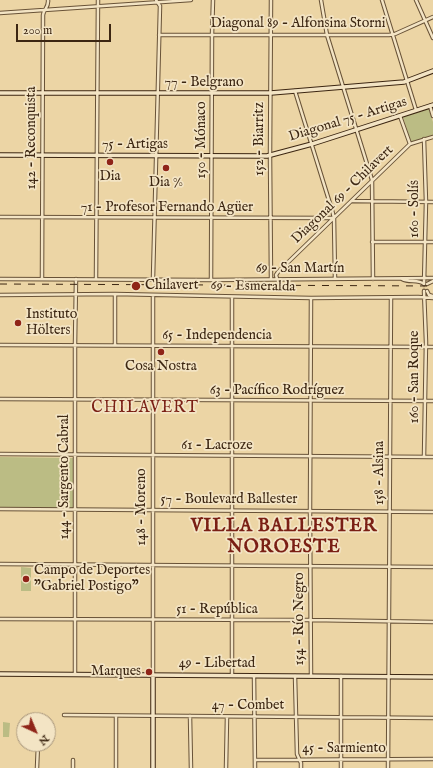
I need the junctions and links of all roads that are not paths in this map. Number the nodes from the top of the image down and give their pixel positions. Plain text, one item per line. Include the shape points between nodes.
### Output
1 (48, 0) edge
2 (98, 0) edge
3 (191, 0) edge
4 (213, 0) edge
5 (271, 0) edge
6 (320, 0) edge
7 (382, 0) edge
8 (416, 0) edge
9 (157, 1) edge
10 (98, 7) junction
11 (46, 9) junction
12 (0, 13) edge
13 (433, 18) edge
14 (425, 21) junction
15 (212, 34) junction
16 (271, 34) junction
17 (392, 34) junction
18 (159, 35) junction
19 (327, 35) junction
20 (433, 38) edge
21 (433, 71) edge
22 (407, 81) junction
23 (343, 87) junction
24 (295, 91) junction
25 (0, 93) edge
26 (43, 93) junction
27 (97, 93) junction
28 (270, 93) junction
29 (157, 94) junction
30 (212, 94) junction
31 (431, 106) edge
32 (416, 111) junction
33 (400, 116) junction
34 (433, 116) edge
35 (356, 130) junction
36 (433, 136) edge
37 (424, 139) junction
38 (312, 144) junction
39 (410, 144) junction
40 (0, 155) edge
41 (42, 156) junction
42 (98, 156) junction
43 (155, 156) junction
44 (212, 156) junction
45 (270, 156) junction
46 (372, 180) junction
47 (351, 201) junction
48 (372, 202) junction
49 (426, 202) junction
50 (433, 202) edge
51 (0, 217) edge
52 (42, 217) junction
53 (97, 218) junction
54 (154, 218) junction
55 (212, 218) junction
56 (270, 218) junction
57 (334, 218) junction
58 (372, 242) junction
59 (425, 242) junction
60 (433, 242) edge
61 (0, 278) edge
62 (42, 278) junction
63 (96, 278) junction
64 (152, 278) junction
65 (402, 278) junction
66 (424, 278) junction
67 (76, 279) junction
68 (271, 279) junction
69 (277, 279) junction
70 (335, 279) junction
71 (373, 279) junction
72 (433, 279) edge
73 (211, 280) junction
74 (426, 284) junction
75 (115, 294) junction
76 (0, 295) edge
77 (76, 295) junction
78 (154, 295) junction
79 (232, 297) junction
80 (433, 297) edge
81 (311, 298) junction
82 (391, 298) junction
83 (424, 298) junction
84 (0, 345) edge
85 (75, 345) junction
86 (114, 345) junction
87 (154, 345) junction
88 (233, 346) junction
89 (311, 346) junction
90 (390, 347) junction
91 (426, 347) junction
92 (433, 347) edge
93 (0, 399) edge
94 (75, 400) junction
95 (154, 400) junction
96 (232, 401) junction
97 (311, 401) junction
98 (426, 401) junction
99 (433, 401) edge
100 (390, 402) junction
101 (0, 454) edge
102 (75, 455) junction
103 (154, 456) junction
104 (232, 456) junction
105 (311, 456) junction
106 (389, 456) junction
107 (424, 457) junction
108 (433, 457) edge
109 (0, 509) edge
110 (75, 509) junction
111 (153, 510) junction
112 (232, 510) junction
113 (310, 510) junction
114 (390, 511) junction
115 (433, 512) edge
116 (0, 564) edge
117 (75, 564) junction
118 (153, 565) junction
119 (232, 565) junction
120 (310, 566) junction
121 (390, 566) junction
122 (433, 567) edge
123 (0, 619) edge
124 (74, 619) junction
125 (153, 619) junction
126 (231, 620) junction
127 (311, 620) junction
128 (388, 621) junction
129 (433, 622) edge
130 (0, 674) edge
131 (75, 675) junction
132 (153, 675) junction
133 (232, 675) junction
134 (254, 676) junction
135 (295, 676) junction
136 (311, 676) junction
137 (341, 676) junction
138 (388, 676) junction
139 (433, 677) edge
140 (64, 715) dead end
141 (116, 716) junction
142 (152, 716) junction
143 (190, 716) junction
144 (254, 716) junction
145 (227, 717) junction
146 (296, 717) junction
147 (341, 717) junction
148 (389, 718) junction
149 (433, 718) edge
150 (38, 752) edge
151 (299, 759) junction
152 (341, 759) junction
153 (433, 759) edge
154 (73, 760) dead end
155 (255, 760) junction
156 (388, 760) junction
157 (37, 768) edge
158 (73, 768) edge
159 (116, 768) edge
160 (153, 768) edge
161 (192, 768) edge
162 (226, 768) edge
163 (255, 768) edge
164 (301, 768) edge
165 (341, 768) edge
166 (388, 768) edge

1 - 11 street, 142 - Reconquista
2 - 10 street
3 - 9 street
4 - 15 street, 150 - Mónaco
5 - 16 street, 152 - Biarritz
6 - 19 street
7 - 17 street
8 - 14 street
9 - 10 street
9 - 18 street via 160,6
10 - 11 street
10 - 27 street
11 - 12 street
11 - 26 street, 142 - Reconquista via 43,15
13 - 14 street, Diagonal 89 - Alfonsina Storni
14 - 17 street, Diagonal 89 - Alfonsina Storni
14 - 20 street
15 - 16 street, Diagonal 89 - Alfonsina Storni
15 - 18 street, Diagonal 89 - Alfonsina Storni
15 - 30 street, 150 - Mónaco
16 - 19 street, Diagonal 89 - Alfonsina Storni
16 - 28 street, 152 - Biarritz
17 - 19 street, Diagonal 89 - Alfonsina Storni
17 - 22 street
18 - 29 street
19 - 23 street
21 - 22 street, 77 - Belgrano
22 - 23 street, 77 - Belgrano
22 - 32 street
23 - 24 street, 77 - Belgrano
23 - 35 street
24 - 28 street, 77 - Belgrano
24 - 38 street
25 - 26 street, 77 - Belgrano
26 - 27 street, 77 - Belgrano
26 - 41 street, 142 - Reconquista
27 - 29 street, 77 - Belgrano
27 - 42 street
28 - 30 street, 77 - Belgrano
28 - 45 street, 152 - Biarritz
29 - 30 street, 77 - Belgrano
29 - 43 street
30 - 44 street, 150 - Mónaco
31 - 32 street, Diagonal 75 - Artigas
31 - 34 street
32 - 33 street, Diagonal 75 - Artigas
33 - 35 street, Diagonal 75 - Artigas
33 - 39 street
35 - 38 street, Diagonal 75 - Artigas
35 - 46 street
36 - 37 street, Diagonal 69 - Chilavert
37 - 39 street, Diagonal 69 - Chilavert
37 - 49 street, 160 - Solís
38 - 45 street, Diagonal 75 - Artigas
38 - 57 street
39 - 46 street, Diagonal 69 - Chilavert
40 - 41 street, 75 - Artigas
41 - 42 street, 75 - Artigas
41 - 52 street, 142 - Reconquista
42 - 43 street, 75 - Artigas
42 - 53 street
43 - 44 street, 75 - Artigas
43 - 54 street
44 - 45 street, 75 - Artigas
44 - 55 street, 150 - Mónaco
45 - 56 street, 152 - Biarritz
46 - 47 street, Diagonal 69 - Chilavert
46 - 48 street
47 - 48 street
47 - 57 street, Diagonal 69 - Chilavert
48 - 49 street
48 - 58 street
49 - 50 street
49 - 59 street, 160 - Solís
51 - 52 street, 71 - Profesor Fernando Agüer
52 - 53 street, 71 - Profesor Fernando Agüer
52 - 62 street, 142 - Reconquista
53 - 54 street, 71 - Profesor Fernando Agüer
53 - 63 street
54 - 55 street, 71 - Profesor Fernando Agüer
54 - 64 street
55 - 56 street, 71 - Profesor Fernando Agüer
55 - 73 street, 150 - Mónaco
56 - 57 street, 71 - Profesor Fernando Agüer
56 - 68 street, 152 - Biarritz
57 - 69 street, Diagonal 69 - Chilavert via 278,272
57 - 70 street
58 - 59 street
58 - 71 street
59 - 60 street
59 - 66 street, 160 - Solís
61 - 62 street, 69 - San Martín
62 - 67 street, 69 - San Martín
63 - 64 street, 69 - San Martín
63 - 67 street, 69 - San Martín
64 - 73 street, 69 - San Martín
65 - 66 street, 69 - San Martín
65 - 71 street, 69 - San Martín
65 - 74 street
66 - 72 street, 69 - San Martín
66 - 74 street, 160 - Solís
67 - 77 street, 144 - Sargento Cabral
68 - 69 street, 69 - San Martín
68 - 73 street, 69 - San Martín
69 - 70 street, 69 - San Martín
70 - 71 street, 69 - San Martín
72 - 74 street
75 - 77 street, 69 - Esmeralda
75 - 78 street, 69 - Esmeralda
75 - 86 street
76 - 77 street, 69 - Esmeralda
77 - 85 street, 144 - Sargento Cabral
78 - 79 street, 69 - Esmeralda
78 - 87 street, 148 - Moreno
79 - 81 street, 69 - Esmeralda
79 - 88 street
80 - 83 street, 69 - Esmeralda
80 - 83 street, 160 - San Roque via 426,291
81 - 82 street, 69 - Esmeralda
81 - 89 street, 154 - Río Negro
82 - 83 street, 69 - Esmeralda
82 - 90 street, 158 - Alsina
83 - 91 street, 160 - San Roque
84 - 85 street, 65 - Independencia
85 - 86 street, 65 - Independencia
85 - 94 street, 144 - Sargento Cabral
86 - 87 street, 65 - Independencia
87 - 88 street, 65 - Independencia
87 - 95 street, 148 - Moreno
88 - 89 street, 65 - Independencia
88 - 96 street
89 - 90 street, 65 - Independencia
89 - 97 street, 154 - Río Negro
90 - 91 street, 65 - Independencia
90 - 100 street, 158 - Alsina
91 - 92 street, 65 - Independencia
91 - 98 street, 160 - San Roque
93 - 94 street, 63 - Pacífico Rodríguez
94 - 95 street, 63 - Pacífico Rodríguez
94 - 102 street, 144 - Sargento Cabral
95 - 96 street, 63 - Pacífico Rodríguez
95 - 103 street, 148 - Moreno
96 - 97 street, 63 - Pacífico Rodríguez
96 - 104 street
97 - 100 street, 63 - Pacífico Rodríguez
97 - 105 street, 154 - Río Negro
98 - 99 street, 63 - Pacífico Rodríguez
98 - 100 street, 63 - Pacífico Rodríguez
98 - 107 street, 160 - San Roque
100 - 106 street, 158 - Alsina
101 - 102 street, 61 - Lacroze
102 - 103 street, 61 - Lacroze
102 - 110 street, 144 - Sargento Cabral
103 - 104 street, 61 - Lacroze
103 - 111 street, 148 - Moreno
104 - 105 street, 61 - Lacroze
104 - 112 street
105 - 106 street, 61 - Lacroze
105 - 113 street, 154 - Río Negro
106 - 107 street, 61 - Lacroze
106 - 114 street, 158 - Alsina
107 - 108 street, 61 - Lacroze
109 - 110 street, 57 - Boulevard Ballester
110 - 111 street, 57 - Boulevard Ballester
110 - 117 street, 144 - Sargento Cabral
111 - 112 street, 57 - Boulevard Ballester
111 - 118 street, 148 - Moreno
112 - 113 street, 57 - Boulevard Ballester
112 - 119 street
113 - 114 street, 57 - Boulevard Ballester
113 - 120 street, 154 - Río Negro
114 - 115 street, 57 - Boulevard Ballester
114 - 121 street, 158 - Alsina
116 - 117 street
117 - 118 street
117 - 124 street, 144 - Sargento Cabral
118 - 119 street
118 - 125 street, 148 - Moreno
119 - 120 street
119 - 126 street
120 - 121 street
120 - 127 street, 154 - Río Negro
121 - 122 street
121 - 128 street, 158 - Alsina
123 - 124 street, 51 - República
124 - 125 street, 51 - República
124 - 131 street, 144 - Sargento Cabral
125 - 126 street, 51 - República
125 - 132 street, 148 - Moreno
126 - 127 street, 51 - República
126 - 133 street
127 - 128 street, 51 - República
127 - 136 street, 154 - Río Negro
128 - 129 street, 51 - República
128 - 138 street, 158 - Alsina
130 - 131 street, 49 - Libertad
131 - 132 street, 49 - Libertad
132 - 133 street, 49 - Libertad
132 - 142 street, 148 - Moreno
133 - 134 street, 49 - Libertad
134 - 135 street, 49 - Libertad
134 - 144 street
135 - 136 street, 49 - Libertad
135 - 146 street, 154 - Río Negro
136 - 137 street, 49 - Libertad
137 - 138 street, 49 - Libertad
137 - 147 street
138 - 139 street, 49 - Libertad
138 - 148 street, 158 - Alsina
140 - 141 street, 47 - Combet
141 - 142 street, 47 - Combet
141 - 159 street
142 - 143 street, 47 - Combet
142 - 160 street, 148 - Moreno
143 - 145 street, 47 - Combet
143 - 161 street
144 - 145 street, 47 - Combet
144 - 146 street, 47 - Combet
144 - 155 street
145 - 162 street
146 - 147 street, 47 - Combet
146 - 151 street, 154 - Río Negro via 296,754
147 - 148 street, 47 - Combet
147 - 152 street
148 - 149 street, 47 - Combet
148 - 156 street, 158 - Alsina
150 - 157 street
151 - 152 street, 45 - Sarmiento
151 - 155 street, 45 - Sarmiento
151 - 164 street, 154 - Río Negro
152 - 156 street, 45 - Sarmiento
152 - 165 street
153 - 156 street, 45 - Sarmiento
154 - 158 street
155 - 163 street
156 - 166 street, 158 - Alsina

